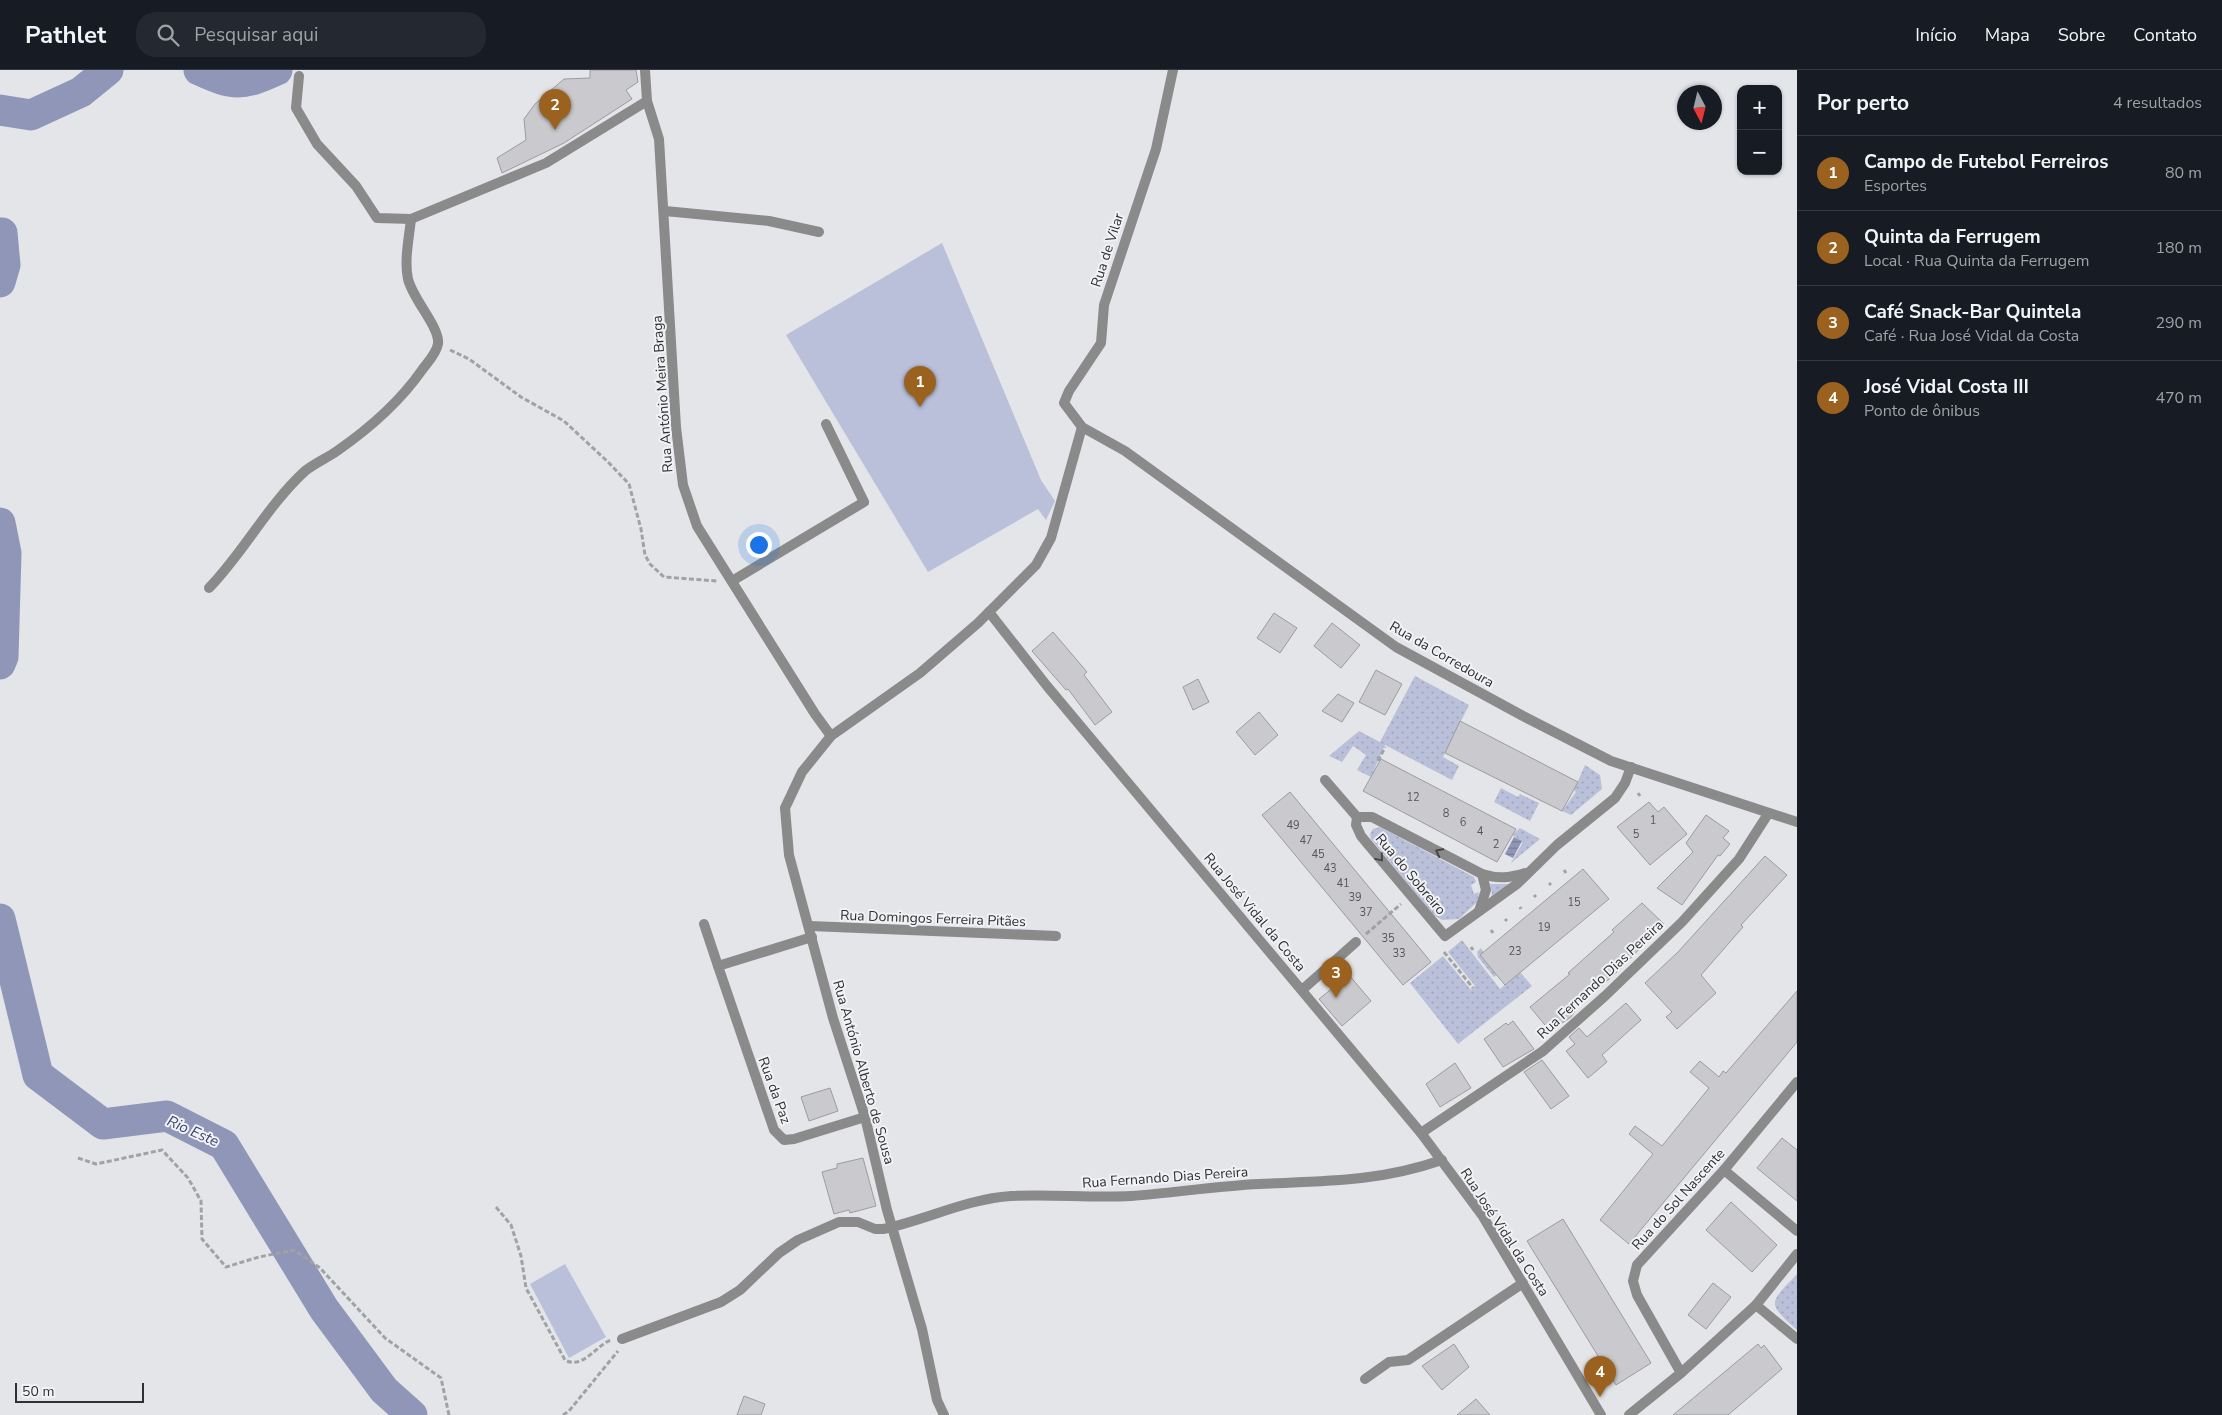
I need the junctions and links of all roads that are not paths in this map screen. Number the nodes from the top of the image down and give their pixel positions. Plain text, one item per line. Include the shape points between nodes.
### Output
1 (645, 70) edge
2 (1173, 70) edge
3 (299, 76) dead end
4 (647, 101) junction
5 (665, 212) junction
6 (411, 219) junction
7 (819, 232) dead end
8 (826, 424) dead end
9 (1082, 427) junction
10 (732, 581) junction
11 (209, 588) dead end
12 (989, 612) junction
13 (828, 740) junction
14 (1631, 767) junction
15 (1325, 780) dead end
16 (1768, 814) junction
17 (1357, 817) junction
18 (1797, 822) edge
19 (1526, 873) junction
20 (1482, 874) junction
21 (1479, 912) junction
22 (704, 924) dead end
23 (811, 931) junction
24 (1056, 936) dead end
25 (1358, 941) road end
26 (718, 966) junction
27 (1302, 990) junction
28 (1797, 1082) edge
29 (865, 1117) junction
30 (1421, 1133) junction
31 (1442, 1160) junction
32 (1724, 1170) junction
33 (892, 1227) junction
34 (1797, 1231) edge
35 (1797, 1254) edge
36 (1523, 1282) junction
37 (1756, 1305) junction
38 (626, 1337) road end
39 (1797, 1339) edge
40 (1681, 1373) junction
41 (1365, 1379) dead end
42 (944, 1415) edge
43 (1602, 1415) edge
44 (1629, 1415) edge

1 - 4 street, Rua António Meira Braga
2 - 9 street, Rua de Vilar via 1156,149 1104,306 1101,343 1064,403
3 - 6 street via 296,108 317,144 356,186 377,218
4 - 5 street, Rua António Meira Braga via 660,139
4 - 6 street via 546,163
5 - 7 street via 769,221
5 - 10 street, Rua António Meira Braga via 676,428 683,485 697,526
6 - 11 street via 408,277 413,295 436,333 438,344 434,354 408,391 387,412 337,451 307,469 275,501
8 - 10 street via 864,502
9 - 12 street via 1050,538 1036,565
9 - 14 street, Rua da Corredoura via 1125,451 1396,646 1523,716
10 - 13 street, Rua António Meira Braga
12 - 13 street via 920,673
12 - 27 street, Rua José Vidal da Costa via 1047,686
13 - 23 street, Rua António Alberto de Sousa via 802,772 785,808 789,855
14 - 16 street, Rua da Corredoura
14 - 19 street, Rua do Sobreiro via 1626,783 1615,798
15 - 17 street, Rua do Sobreiro
16 - 18 street, Rua da Corredoura
16 - 30 street, Rua Fernando Dias Pereira via 1732,866 1682,922 1605,996 1543,1051
20 -> 17 street, Rua do Sobreiro via 1372,817
17 -> 21 street, Rua do Sobreiro via 1356,826 1361,836 1445,936
19 - 20 street, Rua do Sobreiro via 1510,878
19 - 21 street, Rua do Sobreiro via 1517,884
20 - 21 street via 1486,890
22 - 26 street, Rua da Paz
23 - 24 street, Rua Domingos Ferreira Pitães
23 - 26 street
23 - 29 street, Rua António Alberto de Sousa via 833,1018
25 - 27 street
26 - 29 street, Rua da Paz via 778,1136 794,1140
27 - 30 street, Rua José Vidal da Costa
28 - 32 street, Rua do Sol Nascente
29 - 33 street, Rua António Alberto de Sousa
30 - 31 street, Rua José Vidal da Costa
31 - 33 street, Rua Fernando Dias Pereira via 1382,1177 1352,1181 1202,1188 1134,1196 1010,1196 972,1202
31 - 36 street, Rua José Vidal da Costa via 1482,1215
32 - 34 street
32 - 40 street, Rua do Sol Nascente via 1637,1265 1633,1281 1637,1295
33 - 38 street, Rua Fernando Dias Pereira via 875,1229 858,1222 839,1222 798,1240 779,1253 740,1290 721,1302
33 - 42 street, Rua António Alberto de Sousa via 922,1329 937,1400
35 - 37 street
36 - 41 street via 1408,1360 1390,1362
36 - 43 street, Rua José Vidal da Costa
37 - 39 street
37 - 40 street
40 - 44 street

